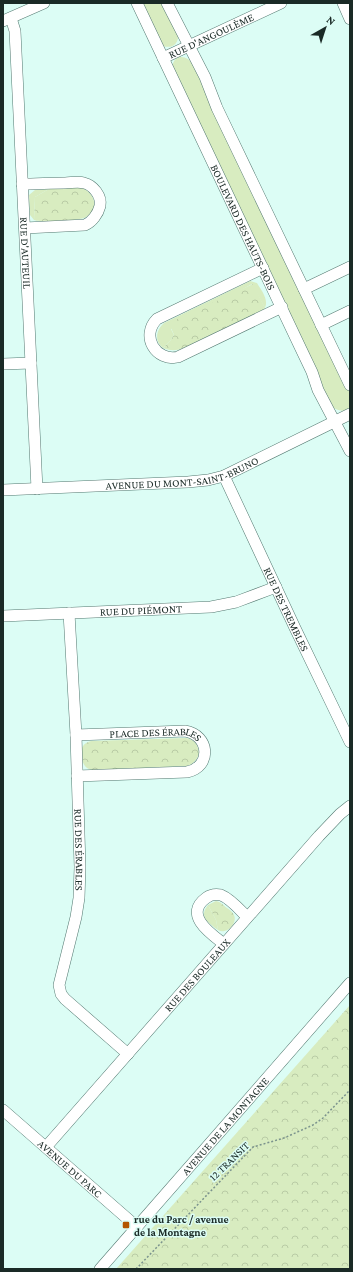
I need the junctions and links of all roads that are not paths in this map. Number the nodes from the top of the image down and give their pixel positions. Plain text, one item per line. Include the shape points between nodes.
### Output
1 (44, 3) edge
2 (137, 3) edge
3 (167, 3) edge
4 (280, 3) edge
5 (343, 3) edge
6 (350, 19) edge
7 (7, 20) edge
8 (189, 45) junction
9 (163, 58) junction
10 (22, 184) junction
11 (25, 228) junction
12 (350, 267) edge
13 (263, 268) junction
14 (304, 289) junction
15 (282, 307) junction
16 (350, 311) edge
17 (321, 325) junction
18 (31, 363) junction
19 (3, 364) edge
20 (350, 385) edge
21 (350, 414) edge
22 (334, 422) junction
23 (350, 451) edge
24 (224, 476) junction
25 (36, 489) junction
26 (3, 490) edge
27 (276, 588) junction
28 (69, 613) junction
29 (3, 616) edge
30 (76, 735) junction
31 (350, 742) edge
32 (77, 776) junction
33 (350, 806) edge
34 (247, 917) junction
35 (224, 944) junction
36 (350, 983) edge
37 (128, 1054) junction
38 (3, 1110) edge
39 (46, 1147) junction
40 (137, 1227) junction
41 (100, 1269) edge

1 - 7 street
2 - 9 street, BOULEVARD DES HAUTS-BOIS
3 - 8 street
4 - 8 street, RUE D'ANGOULÈME
5 - 6 street
7 - 10 street, RUE D'AUTEUIL via 15,31
8 - 9 street, RUE D'ANGOULÈME
8 - 14 street
9 - 13 street, BOULEVARD DES HAUTS-BOIS
10 - 11 street, RUE D'AUTEUIL
10 - 11 street via 83,182 95,190 100,202 96,215 87,224
11 - 18 street, RUE D'AUTEUIL
12 - 14 street
13 - 15 street, BOULEVARD DES HAUTS-BOIS
13 - 15 street via 157,319 150,329 153,347 162,355 178,357
14 - 17 street
15 - 22 street, BOULEVARD DES HAUTS-BOIS
16 - 17 street
17 - 20 street
18 - 19 street
18 - 25 street, RUE D'AUTEUIL
21 - 22 street, AVENUE DU MONT-SAINT-BRUNO
22 - 23 street, BOULEVARD DES HAUTS-BOIS
22 - 24 street, AVENUE DU MONT-SAINT-BRUNO
24 - 25 street, AVENUE DU MONT-SAINT-BRUNO via 188,482
24 - 27 street, RUE DES TREMBLES
25 - 26 street, AVENUE DU MONT-SAINT-BRUNO
27 - 28 street, RUE DU PIÉMONT via 223,606
27 - 31 street, RUE DES TREMBLES
28 - 29 street, RUE DU PIÉMONT
28 - 30 street, RUE DES ÉRABLES
30 - 32 street, RUE DES ÉRABLES
30 - 32 street, PLACE DES ÉRABLES via 185,731 200,738 204,750 202,764 192,771
32 - 37 street, RUE DES ÉRABLES via 79,898 59,988 65,999
33 - 34 street, RUE DES BOULEAUX via 330,824
34 - 35 street, RUE DES BOULEAUX
34 - 35 street via 221,895 208,896 202,902 198,913 201,923
35 - 37 street, RUE DES BOULEAUX
36 - 40 street, AVENUE DE LA MONTAGNE
37 - 39 street, RUE DES BOULEAUX
38 - 39 street, AVENUE DU PARC
39 - 40 street, AVENUE DU PARC
40 - 41 street, AVENUE DE LA MONTAGNE

